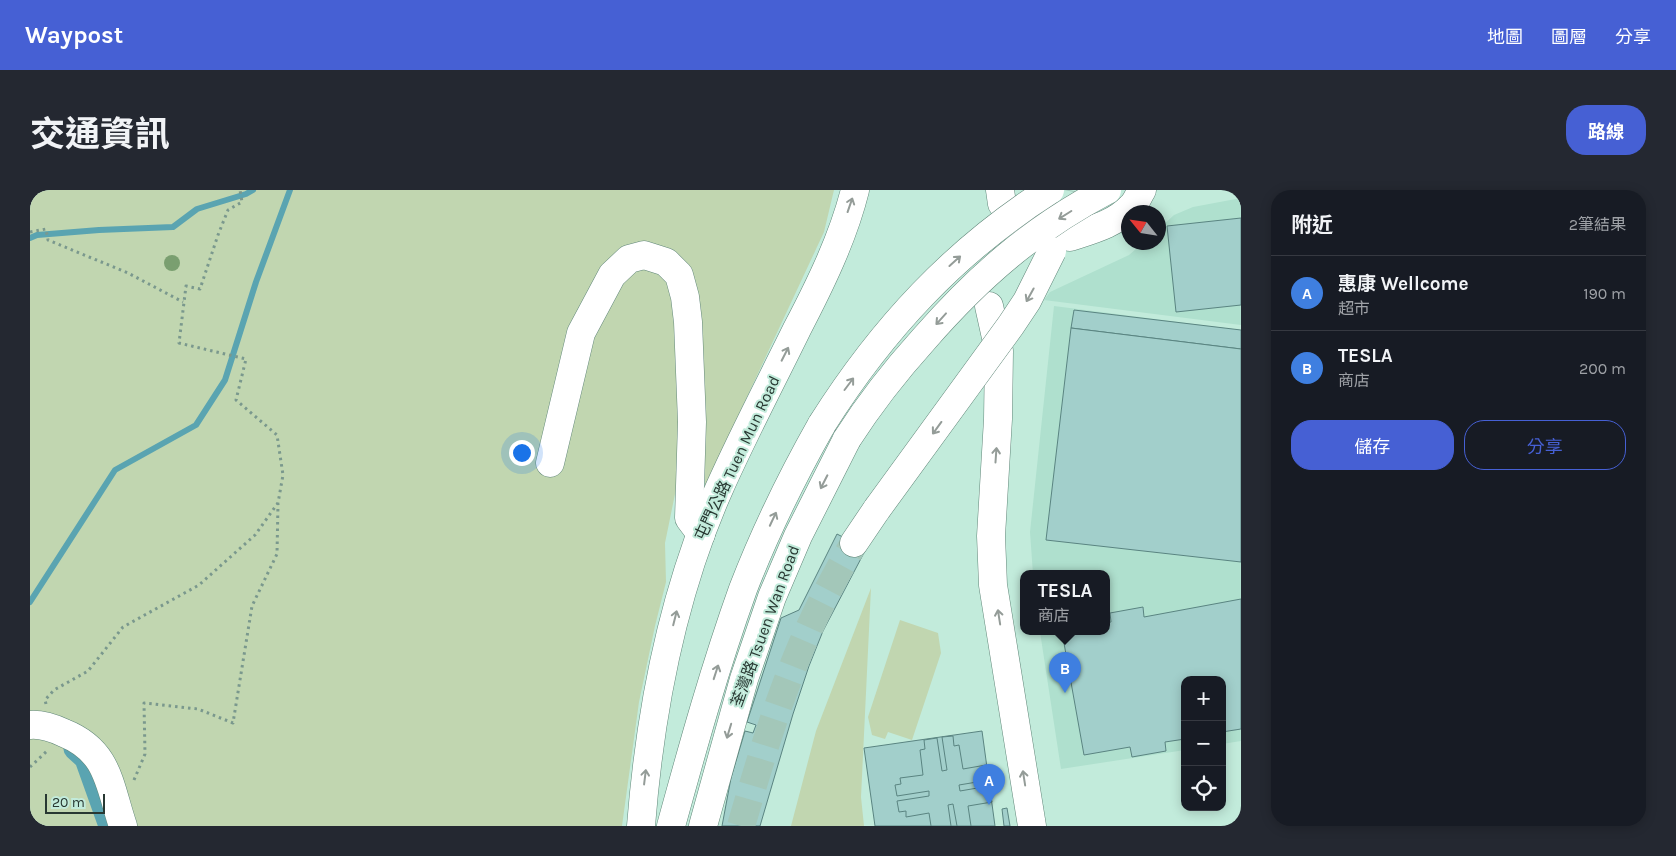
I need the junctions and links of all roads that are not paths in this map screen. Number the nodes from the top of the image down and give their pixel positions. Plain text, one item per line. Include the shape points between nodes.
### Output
1 (855, 190) edge
2 (1000, 190) edge
3 (1050, 190) edge
4 (1107, 190) edge
5 (1163, 190) edge
6 (1137, 198) edge
7 (1054, 239) junction
8 (989, 306) dead end
9 (550, 463) dead end
10 (700, 534) junction
11 (854, 543) tunnel mouth
12 (44, 735) edge
13 (123, 826) edge
14 (641, 826) edge
15 (671, 826) edge
16 (703, 826) edge
17 (1032, 826) edge

10 -> 1 main road, 屯門公路 Tuen Mun Road via 831,258
2 - 7 main road via 1002,204 1021,223
15 -> 3 main road, 荃灣路 Tsuen Wan Road, bridge via 743,589 784,496 822,424 872,353 938,277 988,234
4 -> 16 main road, 荃灣路 Tsuen Wan Road, bridge via 1037,233 974,285 909,355 847,439 802,527 772,597 744,679
5 - 6 main road
6 - 7 main road via 1120,216 1102,226
7 -> 11 main road, bridge via 1035,286 1012,325
17 -> 8 main road via 993,585 999,351
9 - 10 main road via 581,333 612,275 629,259 644,255 666,262 679,275 685,297 692,422 689,518
14 -> 10 main road, 屯門公路 Tuen Mun Road via 649,749 665,657
12 - 13 main road via 82,741 92,750 105,768

